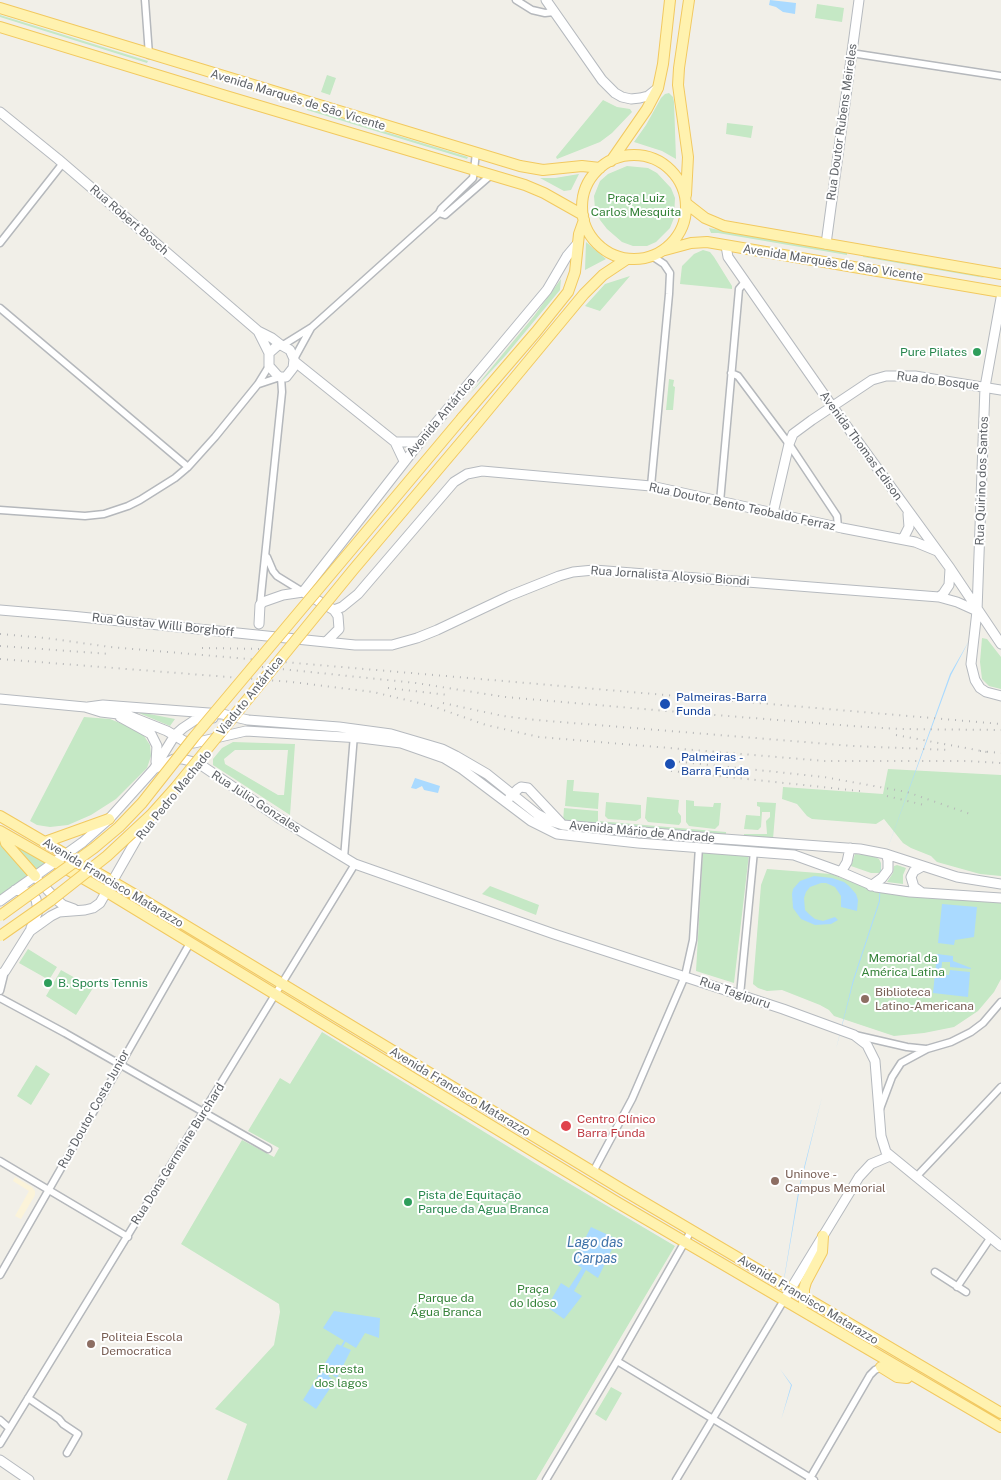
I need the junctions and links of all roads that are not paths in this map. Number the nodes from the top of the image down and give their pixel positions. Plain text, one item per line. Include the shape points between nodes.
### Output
1 (145, 0) edge
2 (516, 0) edge
3 (546, 0) edge
4 (670, 0) edge
5 (689, 0) edge
6 (860, 0) edge
7 (0, 8) edge
8 (554, 12) junction
9 (0, 26) edge
10 (149, 54) junction
11 (852, 54) junction
12 (1001, 76) edge
13 (658, 88) junction
14 (0, 112) edge
15 (476, 153) junction
16 (611, 161) junction
17 (63, 163) junction
18 (600, 168) junction
19 (475, 170) junction
20 (491, 175) junction
21 (686, 201) junction
22 (439, 213) junction
23 (583, 217) junction
24 (0, 243) edge
25 (578, 243) junction
26 (826, 244) junction
27 (726, 246) junction
28 (664, 250) junction
29 (652, 256) junction
30 (627, 259) junction
31 (1001, 274) edge
32 (745, 282) junction
33 (1001, 292) edge
34 (1001, 298) edge
35 (0, 308) edge
36 (312, 327) junction
37 (258, 330) junction
38 (282, 345) junction
39 (269, 353) junction
40 (294, 363) junction
41 (269, 366) junction
42 (731, 373) junction
43 (282, 377) junction
44 (258, 384) junction
45 (985, 387) junction
46 (1001, 390) edge
47 (832, 406) junction
48 (462, 418) joint
49 (395, 442) junction
50 (420, 442) junction
51 (789, 444) junction
52 (404, 462) junction
53 (188, 467) junction
54 (651, 486) junction
55 (720, 502) junction
56 (906, 509) junction
57 (0, 510) edge
58 (773, 513) junction
59 (838, 527) junction
60 (903, 539) junction
61 (937, 551) junction
62 (266, 553) junction
63 (950, 568) junction
64 (303, 592) junction
65 (939, 597) junction
66 (260, 605) junction
67 (0, 610) edge
68 (334, 610) junction
69 (977, 611) junction
70 (259, 624) junction
71 (238, 633) junction
72 (289, 638) junction
73 (326, 642) junction
74 (1001, 644) edge
75 (1001, 696) edge
76 (0, 699) edge
77 (85, 707) junction
78 (112, 712) junction
79 (248, 720) junction
80 (354, 733) junction
81 (175, 735) junction
82 (224, 736) junction
83 (198, 763) junction
84 (154, 769) junction
85 (514, 794) junction
86 (506, 802) junction
87 (0, 816) edge
88 (109, 819) junction
89 (562, 824) junction
90 (2, 832) edge
91 (44, 842) junction
92 (699, 847) junction
93 (850, 848) junction
94 (754, 851) junction
95 (66, 854) junction
96 (886, 854) junction
97 (344, 858) junction
98 (54, 863) junction
99 (355, 864) junction
100 (923, 866) junction
101 (841, 872) junction
102 (35, 876) junction
103 (112, 881) junction
104 (1001, 884) edge
105 (871, 886) junction
106 (15, 890) junction
107 (107, 892) junction
108 (921, 892) junction
109 (1001, 898) edge
110 (0, 901) edge
111 (79, 911) junction
112 (0, 916) edge
113 (30, 931) junction
114 (0, 936) edge
115 (190, 943) junction
116 (3, 973) edge
117 (685, 976) junction
118 (282, 984) junction
119 (0, 991) edge
120 (276, 995) junction
121 (740, 995) junction
122 (0, 998) edge
123 (1001, 1002) edge
124 (854, 1035) junction
125 (927, 1049) junction
126 (119, 1064) junction
127 (1001, 1088) edge
128 (879, 1110) junction
129 (204, 1113) junction
130 (268, 1149) dead end
131 (890, 1156) junction
132 (0, 1161) edge
133 (593, 1172) junction
134 (917, 1176) junction
135 (48, 1189) junction
136 (691, 1231) junction
137 (823, 1236) junction
138 (128, 1237) junction
139 (991, 1237) junction
140 (685, 1242) junction
141 (1001, 1246) edge
142 (935, 1272) dead end
143 (0, 1276) edge
144 (958, 1287) junction
145 (790, 1289) junction
146 (966, 1292) dead end
147 (804, 1297) junction
148 (784, 1300) junction
149 (806, 1313) junction
150 (617, 1361) junction
151 (886, 1365) junction
152 (921, 1366) junction
153 (28, 1398) junction
154 (1001, 1405) edge
155 (1001, 1413) edge
156 (712, 1419) junction
157 (0, 1420) edge
158 (1001, 1427) edge
159 (10, 1428) junction
160 (1001, 1435) edge
161 (0, 1444) edge
162 (67, 1453) dead end
163 (0, 1461) edge
164 (811, 1479) edge
165 (29, 1480) edge
166 (546, 1480) edge
167 (676, 1480) edge

1 - 10 street
2 - 8 street via 532,10
3 - 8 street
4 - 13 main road
5 - 21 main road via 678,85 688,157
6 - 11 street, Rua Doutor Rubens Meireles
7 - 10 main road, Avenida Marquês de São Vicente
8 - 13 street via 602,80 615,92 631,99 648,96
9 - 19 main road, Avenida Marquês de São Vicente
10 - 15 main road, Avenida Marquês de São Vicente
11 - 12 street
11 - 26 street, Rua Doutor Rubens Meireles
13 - 16 main road
14 - 17 street, Rua Robert Bosch
15 - 18 main road, Avenida Marquês de São Vicente via 543,170 582,166
15 - 19 street
16 - 18 main road
16 - 21 main road via 630,155 647,156 658,161 677,176
17 - 24 street
17 - 37 street, Rua Robert Bosch
18 - 23 main road via 587,185 582,201
19 - 20 main road, Avenida Marquês de São Vicente
19 - 22 street via 474,178
20 - 22 street via 445,215
20 - 23 main road, Avenida Marquês de São Vicente via 525,184
21 - 26 main road, Avenida Marquês de São Vicente via 705,218 724,226
21 - 28 main road via 684,224
22 - 36 street
23 - 25 main road, Avenida Antártica
23 - 30 main road via 592,238 599,245
25 - 48 main road, Avenida Antártica via 575,272 568,292
25 - 50 street, Avenida Antártica via 570,250 554,281
26 - 31 main road, Avenida Marquês de São Vicente
27 - 28 main road, Avenida Marquês de São Vicente via 691,243
27 - 32 street, Avenida Thomas Edison via 728,258
27 - 33 main road, Avenida Marquês de São Vicente
28 - 29 main road
29 - 30 main road
29 - 54 street via 670,273
30 - 114 main road, Viaduto Antártica, bridge via 603,275 584,294 151,815 107,856
32 - 42 street via 739,289
32 - 47 street, Avenida Thomas Edison
34 - 45 street, Rua Quirino dos Santos
35 - 53 street
36 - 38 street
36 - 40 street
37 - 38 street, Rua Robert Bosch
37 - 39 street, Rua Robert Bosch
38 - 39 street
38 - 40 street via 290,350
39 - 41 street
40 - 43 street
40 - 49 street
41 - 43 street
41 - 44 street
42 - 51 street via 738,376
42 - 55 street
43 - 44 street
43 - 62 street
44 - 53 street
45 - 46 street, Rua do Bosque
45 - 47 street, Rua do Bosque via 915,376 886,376 872,380
45 - 69 street, Rua Quirino dos Santos
47 - 51 street, Rua do Bosque via 793,434
47 - 56 street, Avenida Thomas Edison
48 - 112 main road, Viaduto Antártica, bridge via 142,803 94,848
49 - 50 street
49 - 52 street
50 - 52 street, Avenida Antártica
51 - 58 street, Rua do Bosque
51 - 59 street via 836,516
52 - 64 street, Avenida Antártica
53 - 57 street via 140,500 104,514 69,516
54 - 55 street, Rua Doutor Bento Teobaldo Ferraz
54 - 68 street, Rua Doutor Bento Teobaldo Ferraz via 482,471 467,474 445,490 358,594
55 - 58 street, Rua Doutor Bento Teobaldo Ferraz
56 - 60 street via 910,527
56 - 61 street, Avenida Thomas Edison
58 - 59 street, Rua Doutor Bento Teobaldo Ferraz
59 - 60 street, Rua Doutor Bento Teobaldo Ferraz
60 - 61 street, Rua Doutor Bento Teobaldo Ferraz
61 - 63 street, Avenida Thomas Edison
62 - 64 street via 277,576
62 - 66 street
63 - 65 street via 949,585
63 - 69 street, Avenida Thomas Edison
64 - 66 street via 283,594
64 - 68 street
65 - 69 street, Rua Jornalista Aloysio Biondi
65 - 73 street, Rua Jornalista Aloysio Biondi via 594,570 559,576 409,641 392,645
66 - 70 street
67 - 71 street, Rua Gustav Willi Borghoff
68 - 73 street via 339,629
69 - 74 street, Avenida Thomas Edison
69 - 75 street, Rua Quirino dos Santos via 971,664 975,680 986,692
70 - 71 street
70 - 72 street
71 - 72 street, Rua Gustav Willi Borghoff
72 - 73 street, Rua Gustav Willi Borghoff
76 - 77 street, Avenida Mário de Andrade
77 - 78 street, Avenida Mário de Andrade
77 - 79 street, Avenida Mário de Andrade via 103,705 222,714
78 - 81 street, Avenida Mário de Andrade via 138,718
78 - 84 street via 150,734 157,746
79 - 80 street, Avenida Mário de Andrade
79 - 81 street via 195,720
80 - 82 street, Avenida Mário de Andrade via 246,731
80 - 85 street, Avenida Mário de Andrade via 391,734 442,749 487,774
80 - 86 street, Avenida Mário de Andrade via 401,743 444,758
80 - 97 street
81 - 82 street, Avenida Mário de Andrade via 194,743
81 - 84 street
82 - 83 street, Rua Pedro Machado
83 - 84 street, Rua Julio Gonzales via 174,759
83 - 97 street, Rua Julio Gonzales
83 - 103 street, Rua Pedro Machado via 140,833
84 - 88 street
85 - 86 street
85 - 89 street, Avenida Mário de Andrade via 543,817
85 - 89 street via 521,787 528,788
86 - 92 street, Avenida Mário de Andrade via 556,834
87 - 91 main road, Avenida Francisco Matarazzo
88 - 91 main road
88 - 95 street
89 - 93 street, Avenida Mário de Andrade
90 - 98 main road, Avenida Francisco Matarazzo
90 - 102 main road via 6,843
91 - 95 main road, Avenida Francisco Matarazzo
92 - 94 street, Avenida Mário de Andrade
92 - 117 street via 693,940
93 - 96 street, Avenida Mário de Andrade
93 - 101 street
94 - 101 street, Avenida Mário de Andrade via 796,855
94 - 121 street
95 - 98 street
95 - 103 main road, Avenida Francisco Matarazzo
96 - 100 street, Avenida Mário de Andrade
96 - 105 street via 888,870
97 - 99 street, Rua Julio Gonzales
98 - 102 street
98 - 107 main road, Avenida Francisco Matarazzo
99 - 117 street, Rua Tagipuru
99 - 118 street, Rua Dona Germaine Burchard
100 - 104 street, Avenida Mário de Andrade via 970,880
100 - 108 street via 911,877
101 - 105 street, Avenida Mário de Andrade
102 - 106 street
102 - 111 street via 63,905
103 - 107 street, Rua Pedro Machado
103 - 118 main road, Avenida Francisco Matarazzo
105 - 108 street, Avenida Mário de Andrade
106 - 110 street
106 - 113 street via 28,892 36,899 38,911
107 - 111 street, Rua Pedro Machado via 93,908
107 - 115 main road, Avenida Francisco Matarazzo
108 - 109 street, Avenida Mário de Andrade
111 - 113 street, Rua Pedro Machado via 59,912
113 - 116 street, Rua Pedro Machado
115 - 120 main road, Avenida Francisco Matarazzo
115 - 126 street, Rua Doutor Costa Junior
116 - 119 street, Rua Pedro Machado
117 - 121 street, Rua Tagipuru
117 - 133 street via 632,1099
118 - 120 street, Rua Dona Germaine Burchard
118 - 133 main road, Avenida Francisco Matarazzo
120 - 129 street, Rua Dona Germaine Burchard
120 - 140 main road, Avenida Francisco Matarazzo
121 - 124 street, Rua Tagipuru
122 - 126 street
123 - 125 street via 971,1032
124 - 125 street
124 - 128 street, Rua Tagipuru via 867,1045 875,1061
125 - 128 street via 901,1063
126 - 129 street
126 - 135 street, Rua Doutor Costa Junior
127 - 134 street
128 - 131 street, Rua Tagipuru via 883,1146
129 - 130 street
129 - 138 street, Rua Dona Germaine Burchard
131 - 134 street
131 - 137 street via 865,1169
132 - 135 street
133 - 136 main road, Avenida Francisco Matarazzo
134 - 139 street
135 - 138 street
135 - 143 street, Rua Doutor Costa Junior
136 - 140 street
136 - 145 main road, Avenida Francisco Matarazzo
137 - 145 street
137 - 147 main road via 822,1252 806,1282
138 - 153 street, Rua Dona Germaine Burchard
139 - 141 street
139 - 144 street
140 - 148 main road, Avenida Francisco Matarazzo
140 - 150 street
142 - 144 street
144 - 146 street
145 - 147 main road, Avenida Francisco Matarazzo
145 - 148 street
147 - 149 main road
147 - 152 main road, Avenida Francisco Matarazzo
148 - 149 main road, Avenida Francisco Matarazzo
148 - 156 street
149 - 151 main road, Avenida Francisco Matarazzo
150 - 156 street
150 - 166 street
151 - 158 main road, Avenida Francisco Matarazzo
151 - 160 main road, Avenida Francisco Matarazzo
151 - 164 street via 872,1372 864,1384
152 - 154 main road, Avenida Francisco Matarazzo via 932,1367
152 - 155 main road, Avenida Francisco Matarazzo
153 - 159 street, Rua Dona Germaine Burchard
153 - 162 street via 78,1434
156 - 164 street
156 - 167 street
157 - 159 street
159 - 161 street, Rua Dona Germaine Burchard
163 - 165 street

